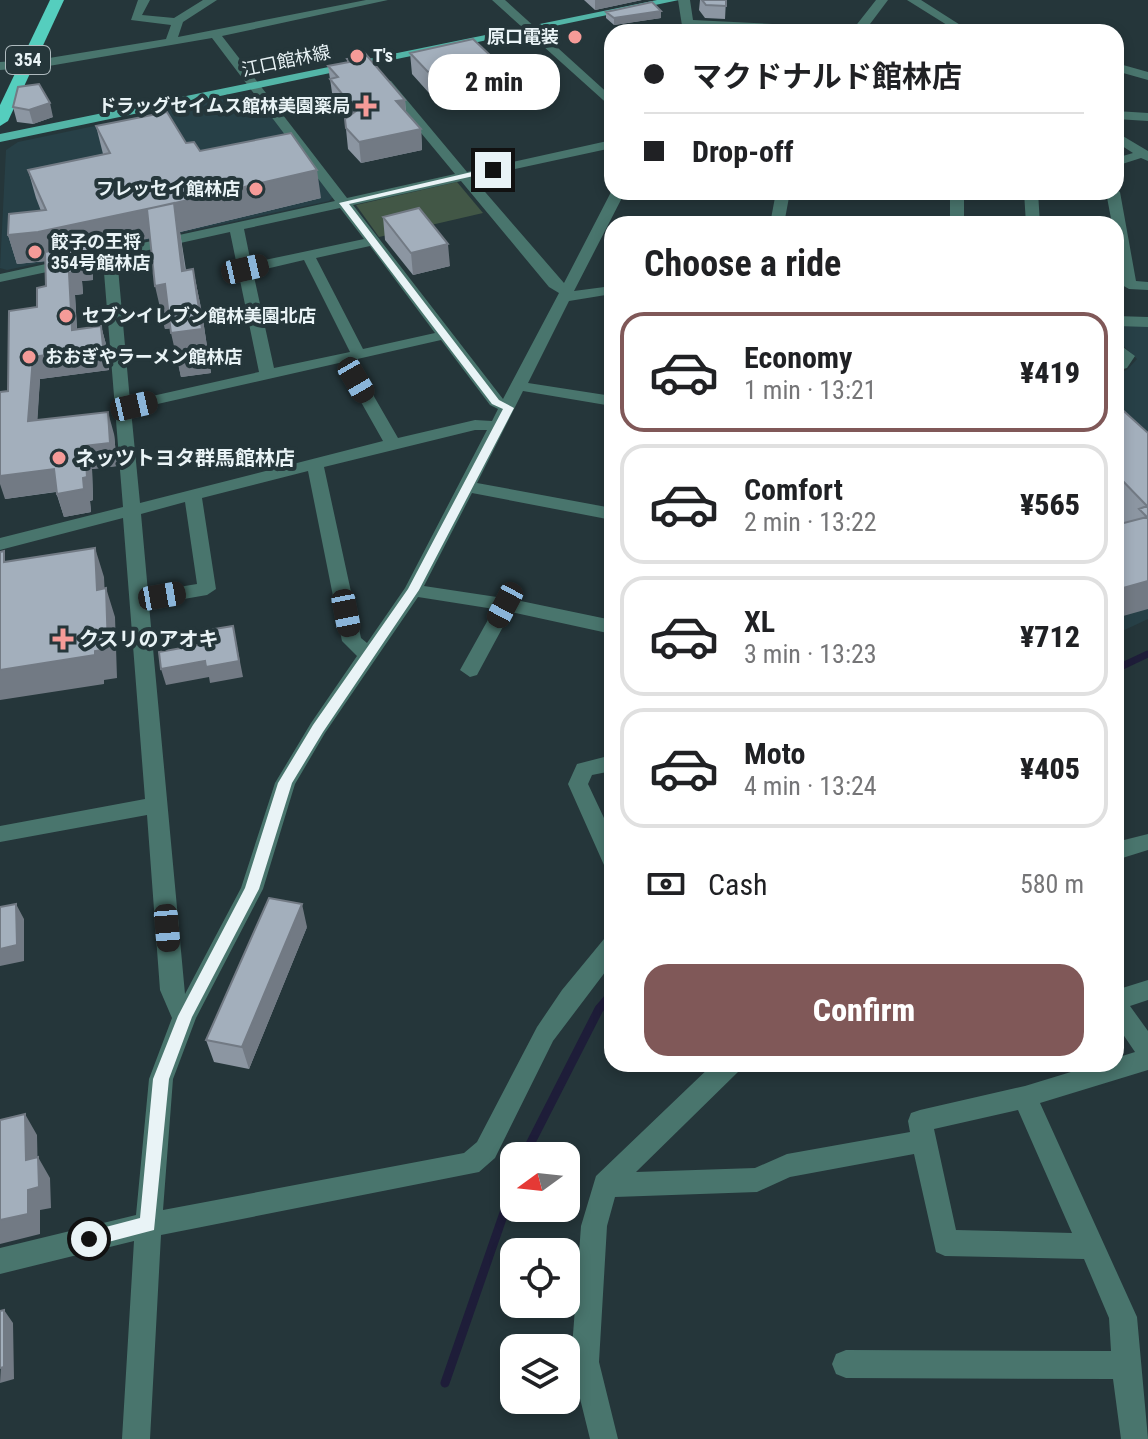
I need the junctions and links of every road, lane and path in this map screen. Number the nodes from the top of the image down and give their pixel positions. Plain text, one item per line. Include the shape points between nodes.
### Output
1 (43, 0) edge
2 (57, 0) edge
3 (144, 0) edge
4 (211, 0) edge
5 (382, 0) edge
6 (498, 0) edge
7 (673, 0) edge
8 (684, 0) edge
9 (882, 0) edge
10 (913, 0) edge
11 (925, 0) edge
12 (350, 2) edge
13 (177, 22) junction
14 (687, 24) edge
15 (863, 24) edge
16 (952, 24) edge
17 (955, 24) edge
18 (530, 29) junction
19 (215, 34) junction
20 (171, 42) junction
21 (369, 63) junction
22 (12, 65) edge
23 (1124, 69) edge
24 (1148, 76) edge
25 (255, 86) junction
26 (0, 89) edge
27 (604, 97) edge
28 (1124, 116) edge
29 (1148, 117) edge
30 (0, 121) edge
31 (0, 138) edge
32 (1124, 142) edge
33 (604, 146) edge
34 (1145, 156) edge
35 (1124, 160) edge
36 (463, 176) junction
37 (343, 203) junction
38 (604, 219) edge
39 (236, 226) junction
40 (373, 241) junction
41 (110, 254) junction
42 (308, 255) junction
43 (1124, 256) edge
44 (245, 269) junction
45 (0, 278) edge
46 (1148, 286) edge
47 (604, 291) edge
48 (566, 294) junction
49 (1124, 321) edge
50 (1148, 322) edge
51 (445, 335) junction
52 (352, 357) junction
53 (268, 375) junction
54 (520, 386) junction
55 (604, 400) edge
56 (123, 407) junction
57 (504, 417) junction
58 (393, 444) junction
59 (315, 465) junction
60 (468, 487) junction
61 (193, 495) junction
62 (132, 511) junction
63 (604, 512) edge
64 (0, 544) edge
65 (413, 590) junction
66 (139, 600) junction
67 (505, 605) junction
68 (604, 625) edge
69 (367, 654) junction
70 (470, 670) dead end
71 (604, 765) edge
72 (156, 805) junction
73 (0, 834) edge
74 (604, 841) edge
75 (1148, 842) edge
76 (1124, 849) edge
77 (604, 956) edge
78 (1148, 990) edge
79 (1124, 999) edge
80 (1124, 1014) edge
81 (185, 1016) junction
82 (1148, 1051) edge
83 (1148, 1059) edge
84 (1124, 1066) edge
85 (721, 1072) edge
86 (1106, 1072) edge
87 (1025, 1097) junction
88 (924, 1141) junction
89 (605, 1185) junction
90 (148, 1225) junction
91 (1092, 1246) junction
92 (0, 1261) edge
93 (846, 1364) dead end
94 (1125, 1365) junction
95 (136, 1439) edge
96 (604, 1439) edge
97 (1135, 1439) edge

1 - 22 highway, 354
2 - 22 highway, 354
3 - 13 street via 135,18
4 - 13 street
5 - 12 street
6 - 18 street
7 - 18 main road, 江口館林線
8 - 14 street
9 - 15 street
10 - 16 street
11 - 17 street
12 - 19 street
13 - 20 street
18 - 21 main road, 江口館林線
18 - 27 street
19 - 20 street
19 - 25 street
20 - 22 street
21 - 25 main road, 江口館林線
21 - 36 street
22 - 26 highway, 354
22 - 30 highway, 354
23 - 24 street
25 - 31 main road, 江口館林線
25 - 37 street
28 - 29 street
32 - 34 street
33 - 36 street
34 - 35 street
36 - 37 street
36 - 48 street
37 - 39 street
37 - 40 street
38 - 48 street
39 - 41 street
39 - 44 street
40 - 42 street
40 - 51 street
41 - 45 street
41 - 56 street
42 - 44 street
42 - 52 street
43 - 46 street via 1129,285
44 - 53 street
47 - 48 street
48 - 54 street
49 - 50 street
51 - 52 street
51 - 57 street
52 - 53 street
52 - 58 street
53 - 56 street
54 - 55 street
54 - 57 street
56 - 62 street
57 - 58 street
57 - 60 street
58 - 59 street
59 - 61 street
59 - 69 street via 352,641
60 - 63 street
60 - 65 street
61 - 62 street
61 - 66 street via 207,589
62 - 64 street
62 - 66 street
65 - 67 street
65 - 69 street
66 - 72 street
67 - 68 street
67 - 70 street
69 - 81 street via 285,783 252,889
71 - 74 street via 584,769 578,784
72 - 73 street
72 - 81 street via 172,990
75 - 76 street
77 - 90 street via 545,1034 486,1150 470,1164
78 - 79 street
80 - 82 street
81 - 90 street via 161,1079
83 - 84 street
85 - 89 street
86 - 87 street
87 - 88 street via 920,1121
87 - 91 street
88 - 89 street via 787,1166 757,1180
88 - 91 street via 945,1243
89 - 96 street via 594,1226 585,1362
90 - 92 street
90 - 95 street
91 - 94 street via 1123,1317
93 - 94 street
94 - 97 street

